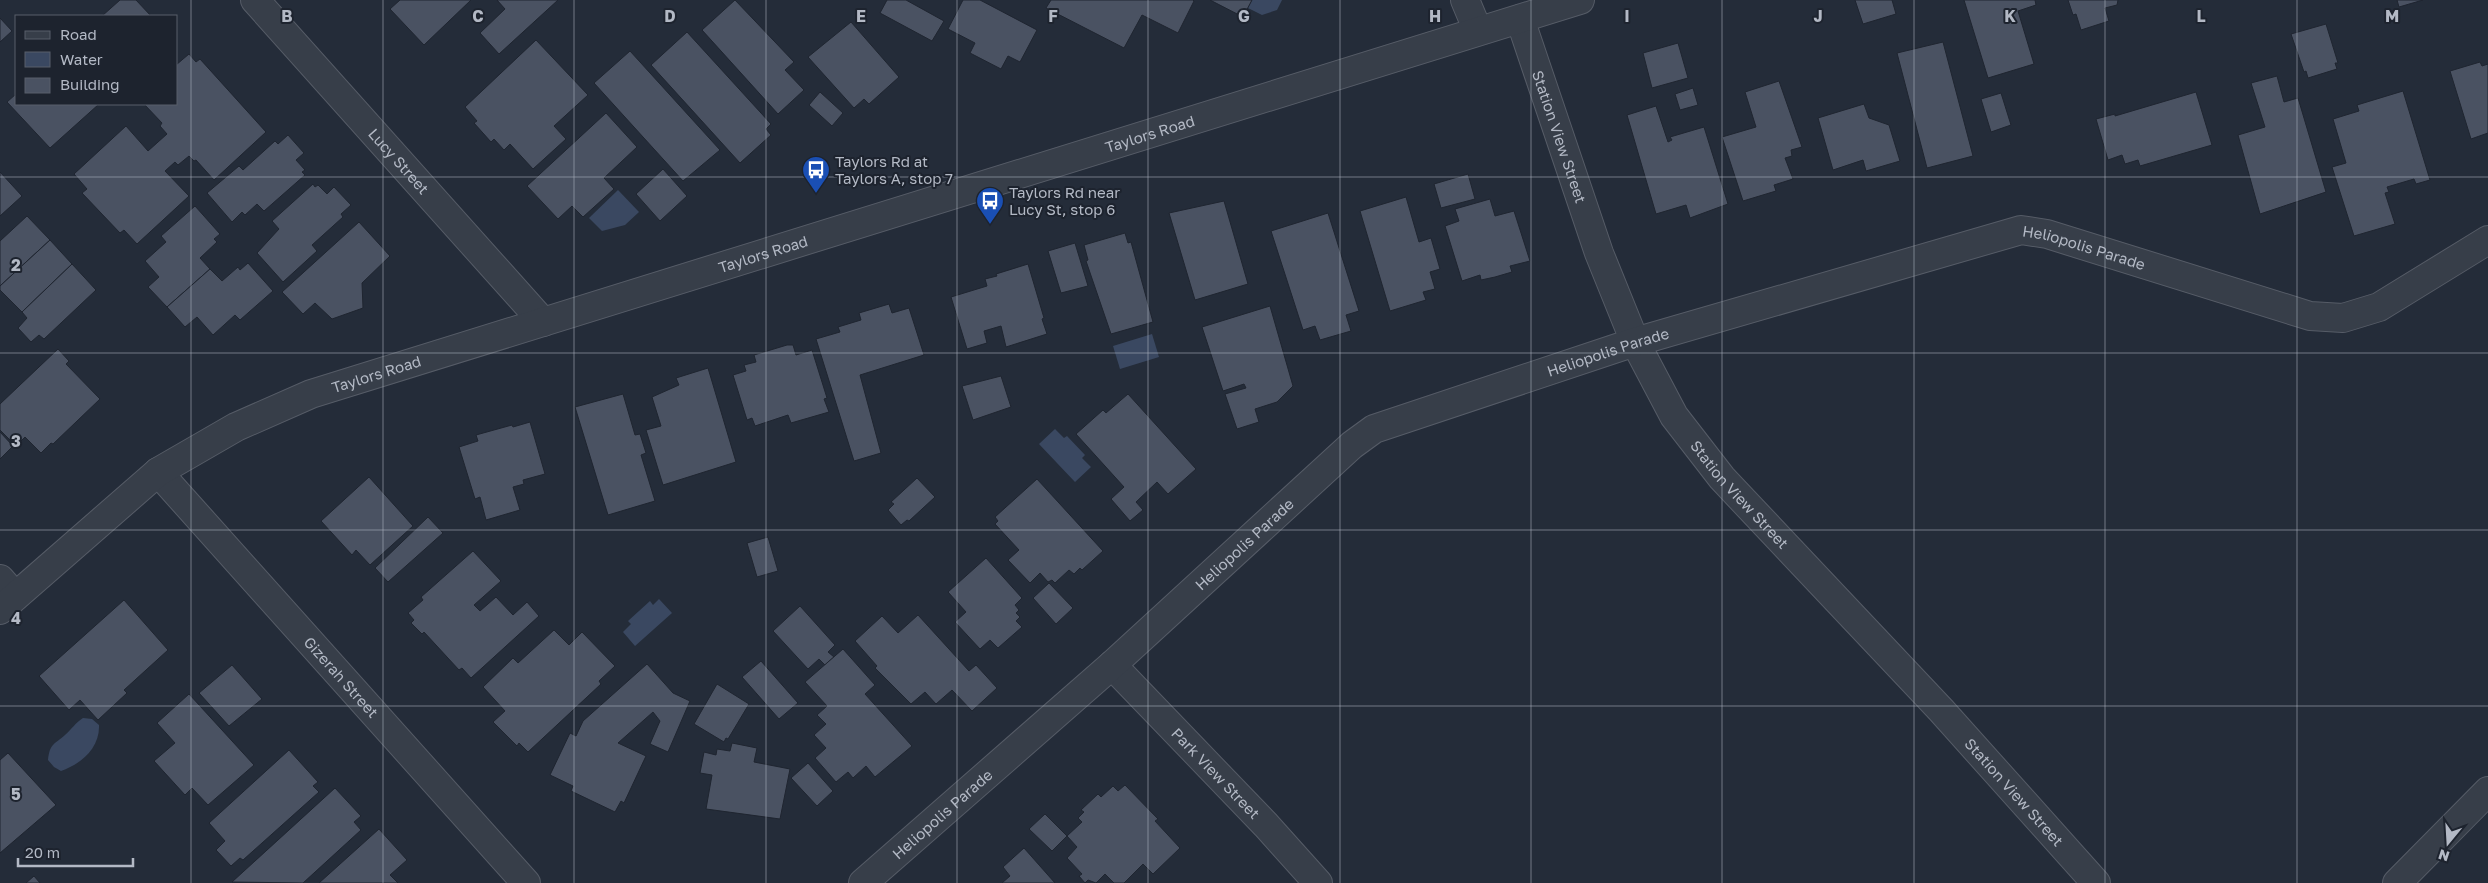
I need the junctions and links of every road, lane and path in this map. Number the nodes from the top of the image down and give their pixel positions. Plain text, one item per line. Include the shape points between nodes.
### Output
1 (255, 0) edge
2 (1465, 0) edge
3 (1580, 0) edge
4 (1520, 19) junction
5 (1478, 31) junction
6 (2488, 240) edge
7 (543, 322) junction
8 (1635, 342) junction
9 (158, 472) junction
10 (5, 595) edge
11 (1112, 665) junction
12 (2488, 791) edge
13 (526, 883) edge
14 (863, 883) edge
15 (1318, 883) edge
16 (2096, 883) edge
17 (2397, 883) edge

1 - 7 street, Lucy Street
2 - 5 street
3 - 4 street, Taylors Road
4 - 5 street, Taylors Road
4 - 8 street, Station View Street via 1599,253
5 - 7 street, Taylors Road
6 - 8 street, Heliopolis Parade via 2379,307 2343,318 2310,316 2048,234 2021,230
7 - 9 street, Taylors Road via 311,394 236,427
8 - 11 street, Heliopolis Parade via 1374,429 1352,445
8 - 16 street, Station View Street via 1674,416 1722,478 1941,710
9 - 10 street, Taylors Road
9 - 13 street, Gizerah Street
11 - 14 street, Heliopolis Parade
11 - 15 street, Park View Street
12 - 17 street

